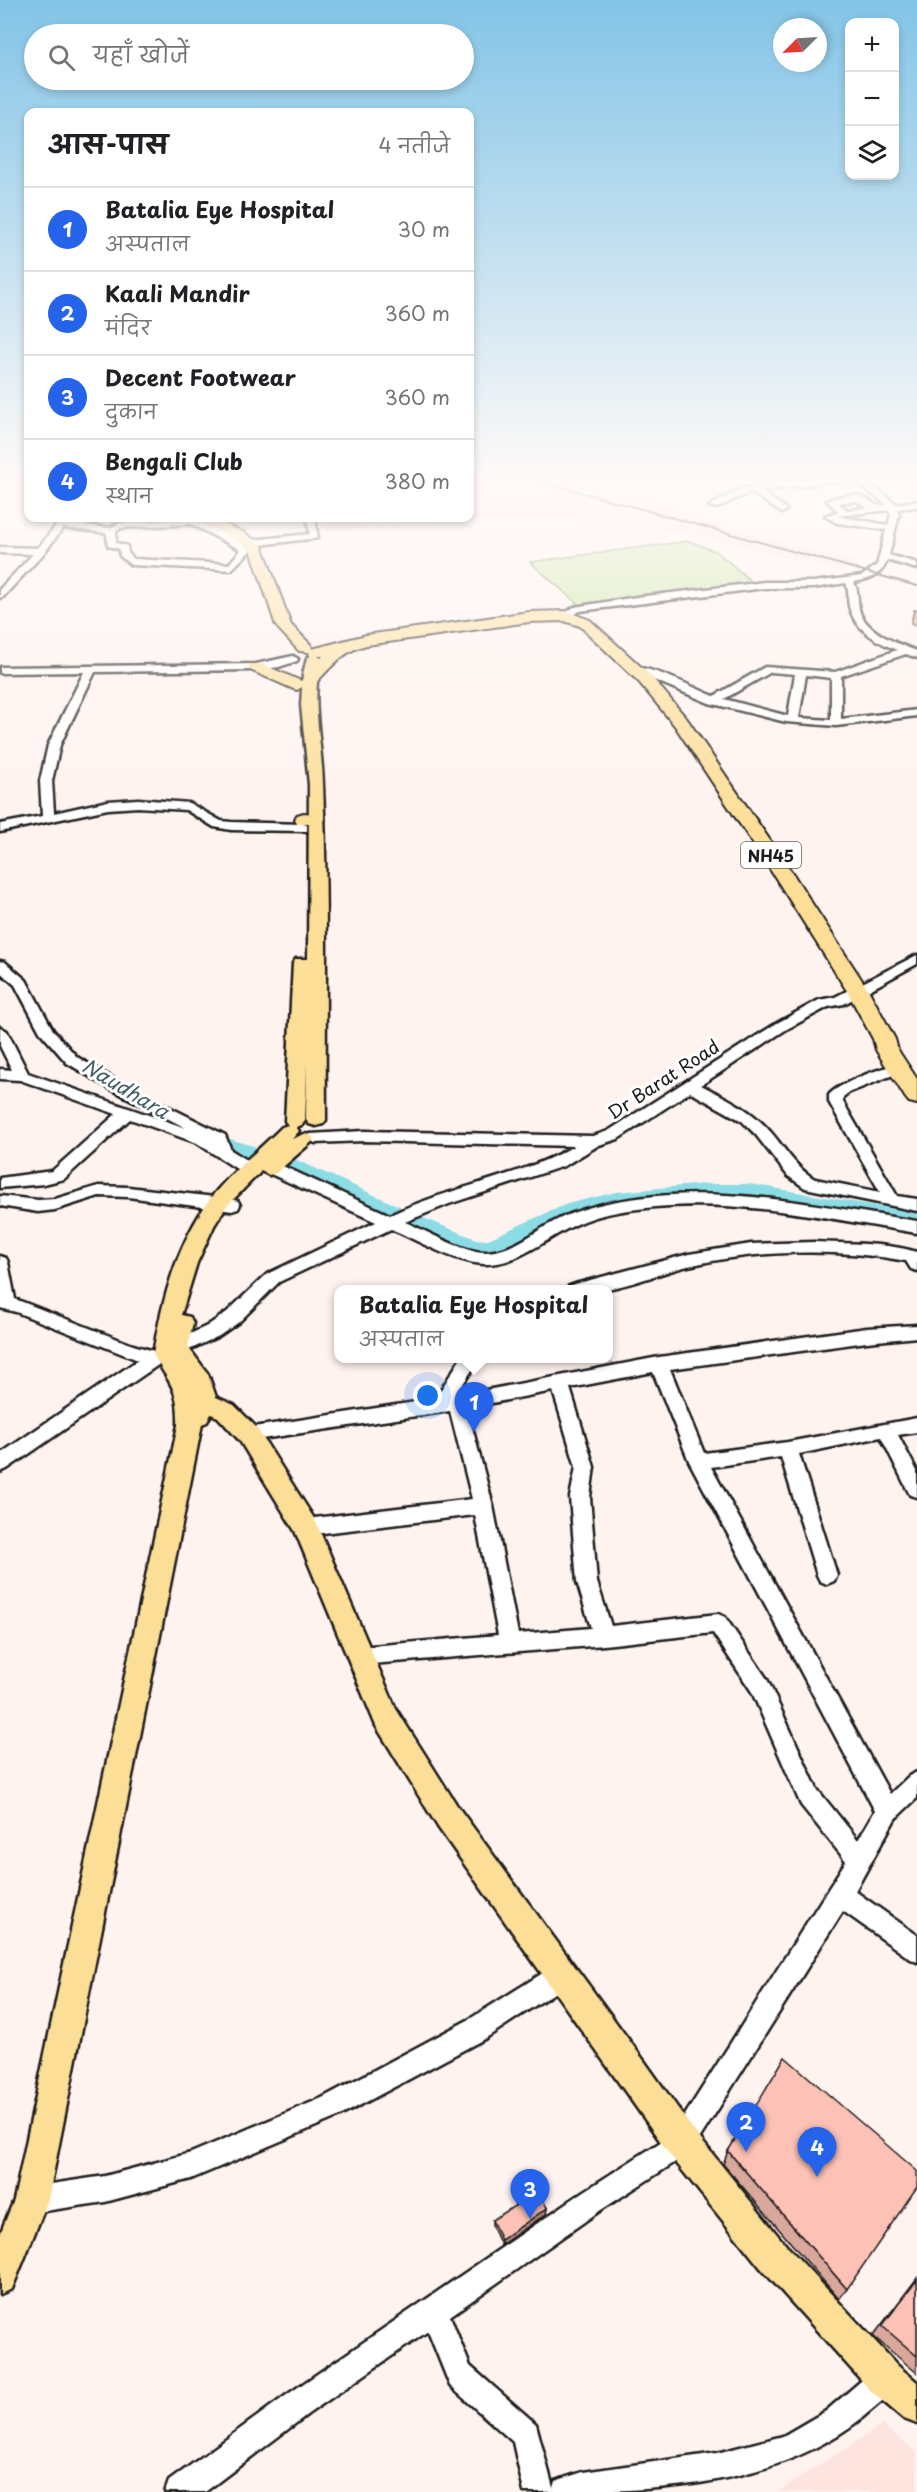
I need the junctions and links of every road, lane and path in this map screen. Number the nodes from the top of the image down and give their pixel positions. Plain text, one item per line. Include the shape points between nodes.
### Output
1 (272, 592) edge
2 (727, 592) edge
3 (832, 592) edge
4 (854, 592) edge
5 (852, 600) junction
6 (573, 616) junction
7 (366, 639) junction
8 (905, 651) junction
9 (301, 654) junction
10 (917, 655) edge
11 (0, 665) edge
12 (256, 667) junction
13 (91, 669) junction
14 (0, 670) edge
15 (801, 672) junction
16 (640, 673) junction
17 (836, 675) junction
18 (303, 684) junction
19 (713, 701) junction
20 (917, 713) edge
21 (793, 719) junction
22 (836, 723) junction
23 (48, 815) junction
24 (307, 821) junction
25 (0, 822) edge
26 (0, 828) edge
27 (917, 950) edge
28 (917, 959) edge
29 (0, 965) edge
30 (855, 988) junction
31 (0, 1031) edge
32 (0, 1074) edge
33 (908, 1074) edge
34 (21, 1076) junction
35 (690, 1085) junction
36 (917, 1097) edge
37 (127, 1113) junction
38 (307, 1129) junction
39 (594, 1141) junction
40 (224, 1153) junction
41 (261, 1169) junction
42 (3, 1179) edge
43 (892, 1200) junction
44 (0, 1201) edge
45 (225, 1204) junction
46 (917, 1205) edge
47 (389, 1222) junction
48 (917, 1227) edge
49 (915, 1259) edge
50 (0, 1262) edge
51 (593, 1285) edge
52 (4, 1302) edge
53 (917, 1332) edge
54 (165, 1353) junction
55 (468, 1363) edge
56 (659, 1364) junction
57 (559, 1383) junction
58 (449, 1404) junction
59 (195, 1410) junction
60 (917, 1425) edge
61 (886, 1428) junction
62 (248, 1434) junction
63 (788, 1449) junction
64 (698, 1461) junction
65 (0, 1464) edge
66 (917, 1489) edge
67 (483, 1506) junction
68 (306, 1527) junction
69 (826, 1575) dead end
70 (604, 1636) junction
71 (510, 1644) junction
72 (359, 1656) junction
73 (917, 1783) edge
74 (887, 1810) junction
75 (860, 1860) junction
76 (840, 1895) junction
77 (917, 1950) edge
78 (562, 1973) junction
79 (682, 2143) junction
80 (31, 2200) junction
81 (0, 2277) edge
82 (434, 2310) junction
83 (885, 2379) junction
84 (917, 2406) edge
85 (180, 2492) edge
86 (539, 2492) edge
87 (566, 2492) edge

1 - 9 highway via 284,626 282,633
2 - 6 street via 594,609
3 - 5 street
4 - 5 street
5 - 8 street via 856,617
6 - 7 highway via 529,617
6 - 9 highway via 546,611 518,614 344,639
6 - 16 highway, NH45
7 - 9 highway
7 - 18 highway via 330,658
8 - 10 street
8 - 17 street
9 - 11 street via 250,663
9 - 12 street via 279,664
9 - 18 main road
12 - 13 street
12 - 18 highway
13 - 14 street
13 - 23 street via 54,745 46,780
15 - 17 street
15 - 19 street via 769,669
15 - 21 street
16 - 19 street
16 - 30 highway, NH45 via 681,723 754,829
17 - 22 street
18 - 24 main road via 298,717
19 - 21 street
20 - 22 street
21 - 22 street
23 - 24 street via 138,803 189,807 218,824 231,826
23 - 25 street
23 - 26 street
24 - 38 main road via 302,954
27 - 30 street, Dr Barat Road
28 - 30 street, Dr Barat Road
29 - 40 street via 21,982 47,1032 72,1060 220,1139
30 - 33 highway, NH45 via 887,1050
30 - 35 street, Dr Barat Road via 839,1000 824,1003 782,1026
31 - 34 street
32 - 34 street
33 - 36 highway, NH45
33 - 43 street via 836,1095 836,1102
34 - 37 street
35 - 39 street, Dr Barat Road via 613,1135
35 - 43 street via 753,1123 798,1178
37 - 40 street via 202,1140
37 - 42 street via 58,1175 47,1179
38 - 39 street, Dr Barat Road via 364,1136
38 - 41 main road
39 - 47 street via 558,1162
40 - 41 street
41 - 45 main road
41 - 47 street
43 - 46 street
44 - 45 street via 38,1206 99,1191
45 - 54 main road
47 - 48 street via 481,1258 509,1252 592,1212 668,1200 720,1199
47 - 54 street via 273,1278 213,1331
49 - 51 street via 884,1251 751,1250 689,1260
50 - 52 street
52 - 54 street via 129,1351
53 - 56 street via 867,1335
54 - 59 main road via 200,1380 205,1391
54 - 65 street
55 - 58 street via 450,1388
56 - 57 street
56 - 64 street
57 - 58 street
57 - 70 street via 585,1467 580,1497 587,1582
58 - 62 street
58 - 67 street
59 - 62 main road via 226,1411
59 - 80 main road
60 - 61 street
61 - 63 street
61 - 66 street
62 - 68 main road
63 - 64 street
63 - 69 street
64 - 74 street
67 - 68 street
67 - 71 street
68 - 72 main road
70 - 71 street
70 - 75 street via 718,1623 760,1686 809,1797
71 - 72 street
72 - 78 main road via 386,1717 448,1817
73 - 74 street
74 - 75 street
75 - 76 street
76 - 77 street
76 - 79 street
78 - 79 main road
78 - 80 street via 477,2030 331,2107 191,2166 105,2189
79 - 82 street
79 - 83 main road via 772,2255
80 - 81 main road
82 - 85 street
82 - 86 street via 460,2376 526,2434
83 - 84 main road
83 - 87 street via 836,2421 789,2449 717,2468

